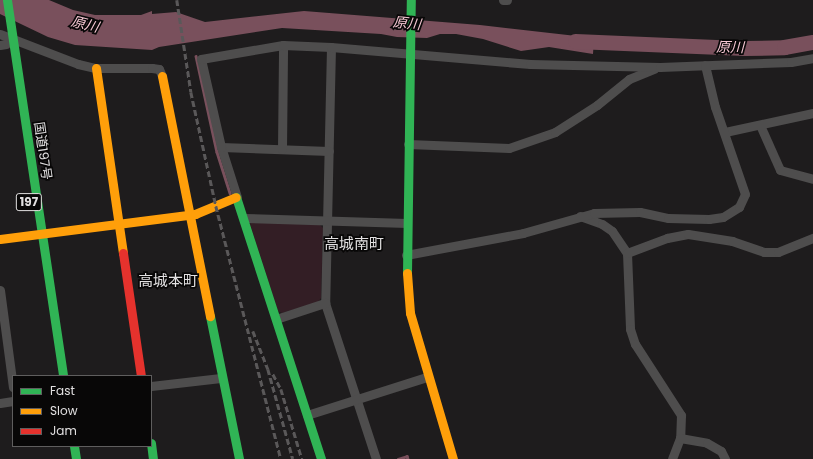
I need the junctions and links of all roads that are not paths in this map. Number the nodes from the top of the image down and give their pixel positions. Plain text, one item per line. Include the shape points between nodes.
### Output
1 (7, 0) edge
2 (411, 0) edge
3 (503, 0) edge
4 (507, 0) edge
5 (0, 4) edge
6 (5, 37) edge
7 (284, 45) junction
8 (331, 47) junction
9 (410, 51) junction
10 (813, 58) edge
11 (705, 65) junction
12 (660, 67) junction
13 (96, 68) junction
14 (162, 76) joint
15 (813, 113) edge
16 (760, 125) junction
17 (725, 132) junction
18 (408, 144) junction
19 (221, 147) junction
20 (282, 149) junction
21 (329, 151) junction
22 (813, 179) edge
23 (237, 197) junction
24 (189, 214) junction
25 (579, 216) junction
26 (244, 218) junction
27 (327, 220) junction
28 (407, 223) junction
29 (119, 224) junction
30 (37, 234) junction
31 (813, 238) edge
32 (0, 239) edge
33 (627, 253) junction
34 (406, 255) junction
35 (0, 290) edge
36 (325, 303) junction
37 (276, 319) junction
38 (54, 375) edge
39 (63, 375) edge
40 (141, 375) edge
41 (427, 377) junction
42 (221, 378) junction
43 (12, 380) edge
44 (152, 386) edge
45 (356, 399) junction
46 (12, 401) edge
47 (0, 402) edge
48 (307, 415) junction
49 (680, 438) junction
50 (65, 447) edge
51 (74, 447) edge
52 (152, 447) edge
53 (67, 459) edge
54 (76, 459) edge
55 (153, 459) edge
56 (239, 459) edge
57 (321, 459) edge
58 (376, 459) edge
59 (453, 459) edge
60 (672, 459) edge
61 (725, 459) edge

1 - 6 main road, 国道197号 / 197
2 - 9 main road
3 - 4 street
5 - 6 main road, 国道197号 / 197
6 - 13 street via 59,59
6 - 30 main road, 国道197号 / 197
7 - 8 street
7 - 19 street via 202,59
7 - 20 street
8 - 9 street
8 - 21 street
9 - 12 street via 530,64
9 - 18 main road
10 - 11 street via 791,62
11 - 12 street
11 - 17 street via 715,108
12 - 18 street via 629,79 597,105 556,132 509,148
13 - 14 street via 152,68 159,70
13 - 29 main road
14 - 24 main road
15 - 16 street
16 - 17 street
16 - 22 street via 780,170
17 - 25 street via 736,173 745,194 739,207 723,217 668,218 640,212
18 - 28 main road
19 - 20 street
19 - 23 street
20 - 21 street
21 - 27 street
23 - 24 main road
23 - 26 main road
24 - 29 main road
24 - 42 main road
25 - 33 street via 602,224 612,231
25 - 34 street via 523,233
26 - 27 street
26 - 37 main road
27 - 28 street
27 - 36 street
28 - 34 main road
29 - 30 main road
29 - 40 main road
30 - 32 main road
30 - 38 main road, 国道197号 / 197
30 - 39 main road, 国道197号 / 197
31 - 33 street via 778,252 764,252 732,241 688,234 667,238
33 - 49 street via 630,329 635,344 681,415
34 - 41 main road via 410,313
35 - 43 street
36 - 37 street
36 - 45 street
37 - 48 main road
41 - 45 street
41 - 59 main road
42 - 44 street
42 - 56 main road
45 - 48 street
45 - 58 street
46 - 47 street
48 - 57 main road
49 - 60 street
49 - 61 street via 707,443 721,451
50 - 53 main road
51 - 54 main road
52 - 55 main road

